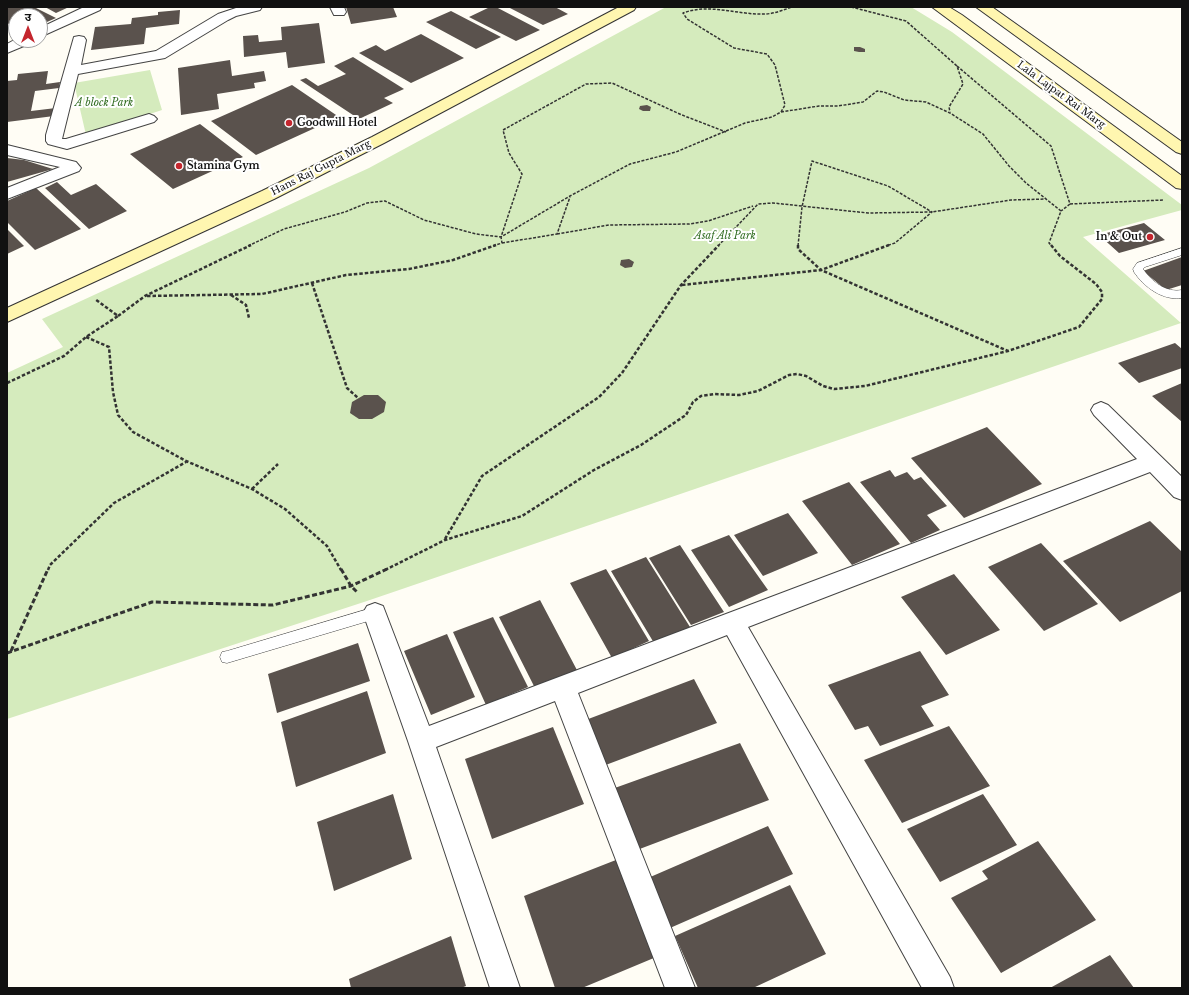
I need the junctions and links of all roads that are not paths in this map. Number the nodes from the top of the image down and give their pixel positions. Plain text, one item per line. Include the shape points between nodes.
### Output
1 (96, 7) edge
2 (255, 7) edge
3 (629, 7) edge
4 (939, 7) edge
5 (983, 7) edge
6 (48, 29) edge
7 (79, 40) dead end
8 (72, 71) junction
9 (149, 119) dead end
10 (1182, 149) edge
11 (7, 150) edge
12 (1182, 184) edge
13 (7, 194) edge
14 (1182, 251) edge
15 (1182, 294) edge
16 (7, 316) edge
17 (1101, 410) dead end
18 (1153, 462) junction
19 (1182, 490) edge
20 (375, 613) joint
21 (733, 622) junction
22 (227, 657) dead end
23 (563, 688) junction
24 (421, 741) junction
25 (505, 988) edge
26 (680, 988) edge
27 (939, 988) edge

1 - 6 street
2 - 8 street via 223,17 160,55
3 - 16 street, Hans Raj Gupta Marg via 378,140 268,195
4 - 12 street, Lala Lajpat Rai Marg
5 - 10 street
7 - 8 street
8 - 9 street via 54,141 67,144
11 - 13 street via 70,165 73,168
14 - 15 lane via 1141,265 1138,269 1164,294
17 - 18 street
18 - 19 street
18 - 21 street
20 - 22 lane
20 - 24 street
21 - 23 street
21 - 27 street
23 - 24 street
23 - 26 street
24 - 25 street

